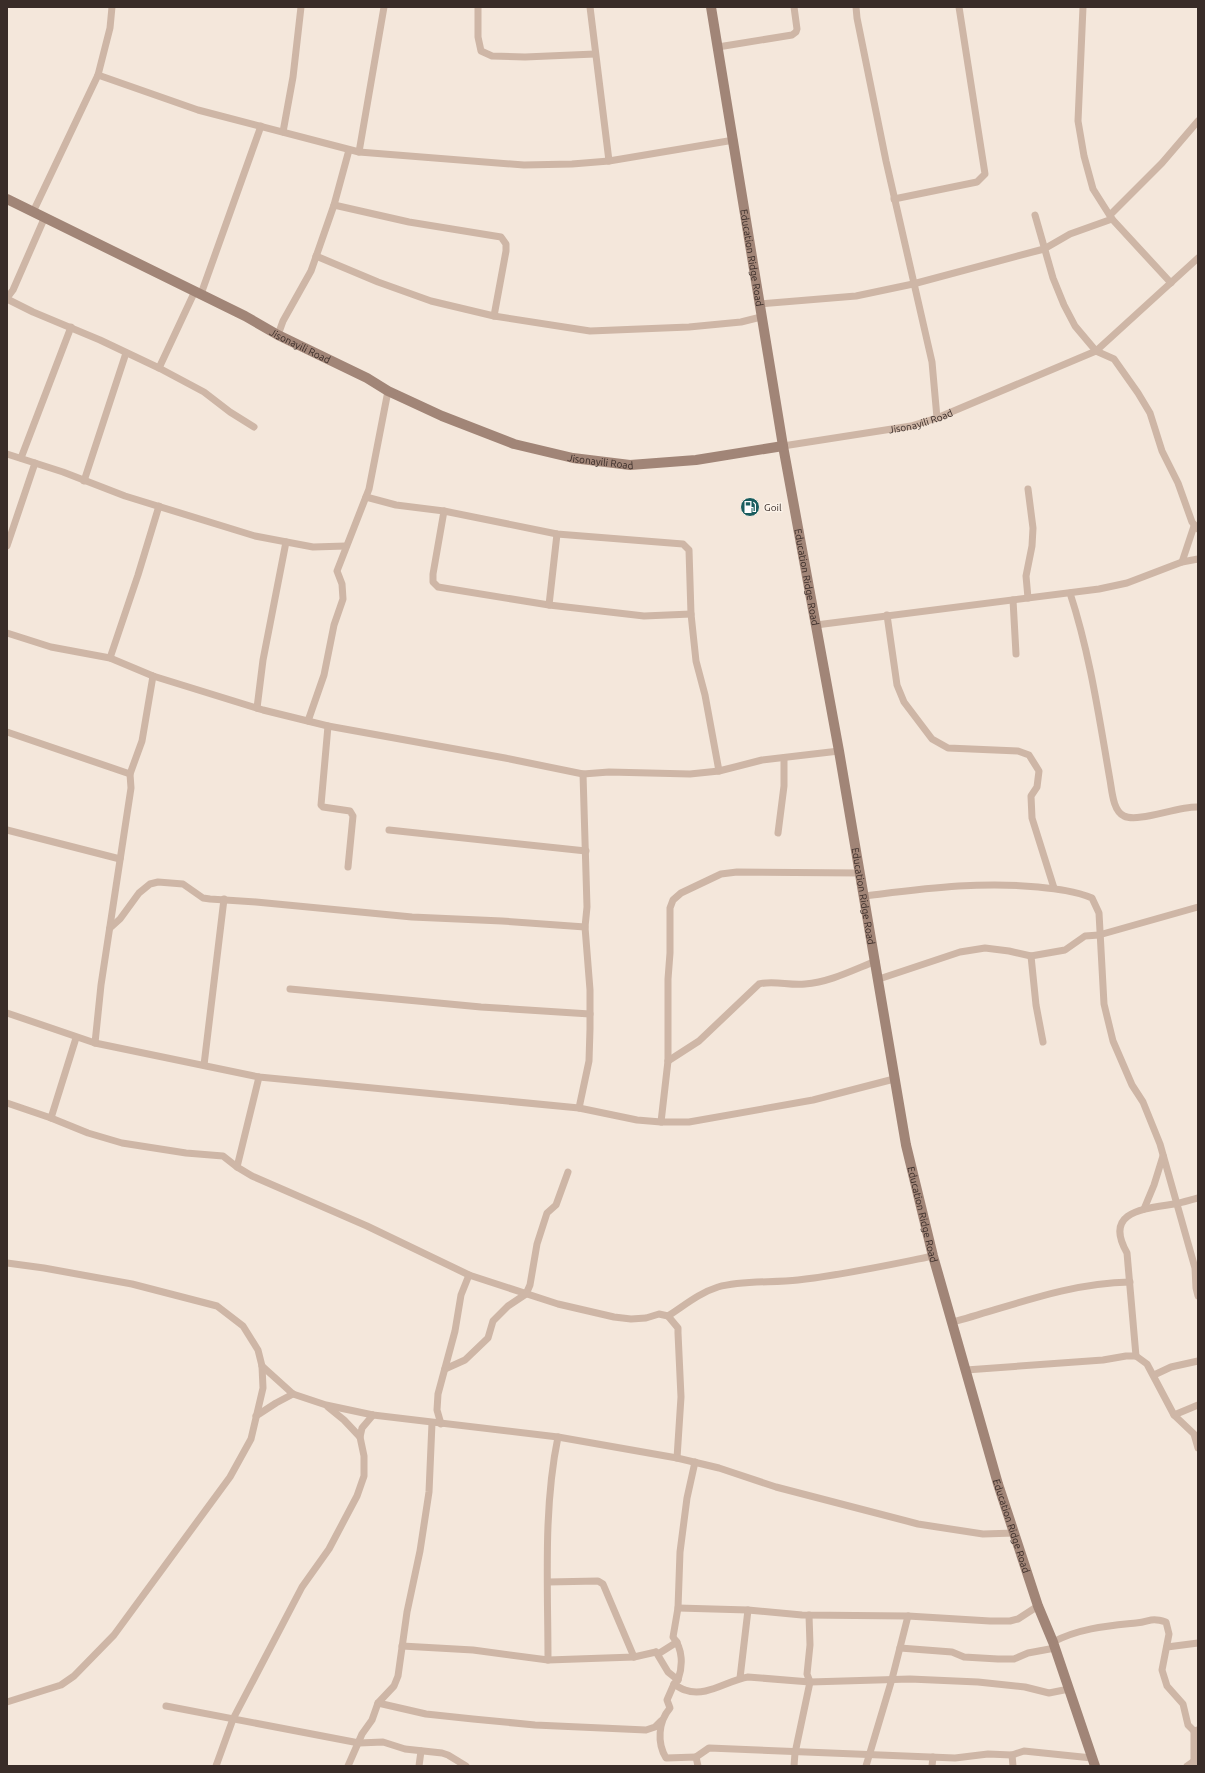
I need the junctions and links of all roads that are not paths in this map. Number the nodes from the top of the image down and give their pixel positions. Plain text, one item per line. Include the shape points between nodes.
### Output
1 (112, 7) edge
2 (301, 7) edge
3 (384, 7) edge
4 (478, 7) edge
5 (590, 7) edge
6 (711, 7) edge
7 (794, 7) edge
8 (856, 7) edge
9 (959, 7) edge
10 (1083, 7) edge
11 (718, 47) junction
12 (595, 54) junction
13 (98, 75) junction
14 (1198, 121) edge
15 (261, 126) junction
16 (283, 132) junction
17 (734, 140) junction
18 (350, 150) junction
19 (359, 152) junction
20 (609, 161) junction
21 (894, 199) junction
22 (7, 200) edge
23 (334, 205) junction
24 (33, 212) junction
25 (1035, 216) dead end
26 (1111, 217) junction
27 (44, 219) junction
28 (1044, 249) junction
29 (316, 256) junction
30 (1198, 258) edge
31 (1170, 283) junction
32 (913, 284) junction
33 (198, 293) junction
34 (7, 298) edge
35 (759, 304) junction
36 (494, 316) junction
37 (761, 317) junction
38 (71, 327) junction
39 (278, 335) junction
40 (1096, 351) junction
41 (126, 353) junction
42 (159, 368) junction
43 (388, 391) junction
44 (937, 418) junction
45 (254, 427) dead end
46 (783, 446) junction
47 (7, 454) edge
48 (21, 458) junction
49 (35, 463) junction
50 (84, 481) junction
51 (1028, 490) dead end
52 (366, 497) junction
53 (158, 506) junction
54 (444, 511) junction
55 (1196, 528) edge
56 (557, 534) junction
57 (8, 542) edge
58 (286, 542) junction
59 (346, 546) junction
60 (1198, 559) edge
61 (1182, 562) junction
62 (1070, 593) junction
63 (1028, 598) junction
64 (1013, 600) junction
65 (549, 605) junction
66 (691, 614) junction
67 (887, 615) junction
68 (816, 625) junction
69 (7, 633) edge
70 (1016, 654) dead end
71 (110, 658) junction
72 (153, 676) junction
73 (257, 708) junction
74 (308, 721) junction
75 (328, 726) junction
76 (7, 732) edge
77 (839, 751) junction
78 (784, 758) junction
79 (719, 771) junction
80 (130, 774) junction
81 (583, 774) junction
82 (1198, 807) edge
83 (7, 830) edge
84 (388, 830) dead end
85 (778, 833) dead end
86 (586, 852) junction
87 (120, 859) junction
88 (348, 867) dead end
89 (860, 873) junction
90 (1054, 888) junction
91 (864, 896) junction
92 (224, 899) junction
93 (1198, 907) edge
94 (110, 928) junction
95 (586, 928) junction
96 (1099, 935) junction
97 (1031, 956) junction
98 (876, 961) junction
99 (879, 979) junction
100 (290, 989) dead end
101 (7, 1013) edge
102 (590, 1014) junction
103 (76, 1038) junction
104 (1043, 1042) dead end
105 (95, 1044) junction
106 (668, 1061) junction
107 (204, 1065) junction
108 (259, 1076) junction
109 (894, 1079) junction
110 (7, 1103) edge
111 (579, 1108) junction
112 (51, 1118) junction
113 (661, 1122) junction
114 (1163, 1156) junction
115 (237, 1167) junction
116 (568, 1172) dead end
117 (1198, 1198) edge
118 (1176, 1204) junction
119 (1144, 1209) junction
120 (933, 1256) junction
121 (7, 1263) edge
122 (1196, 1268) edge
123 (469, 1275) junction
124 (1130, 1282) junction
125 (526, 1294) junction
126 (1198, 1296) edge
127 (678, 1310) junction
128 (668, 1316) junction
129 (953, 1322) junction
130 (678, 1328) junction
131 (1136, 1356) junction
132 (1198, 1362) edge
133 (262, 1366) junction
134 (445, 1369) junction
135 (966, 1370) junction
136 (1154, 1375) junction
137 (293, 1394) junction
138 (326, 1405) junction
139 (1198, 1405) edge
140 (373, 1415) junction
141 (1174, 1415) junction
142 (256, 1416) junction
143 (432, 1423) junction
144 (441, 1424) junction
145 (360, 1437) junction
146 (558, 1437) junction
147 (1198, 1448) edge
148 (678, 1458) junction
149 (695, 1462) junction
150 (1015, 1533) junction
151 (548, 1582) junction
152 (1038, 1606) junction
153 (678, 1608) junction
154 (748, 1610) junction
155 (809, 1615) junction
156 (908, 1616) junction
157 (677, 1642) junction
158 (1198, 1643) edge
159 (1054, 1645) junction
160 (402, 1646) junction
161 (1167, 1647) junction
162 (900, 1648) junction
163 (656, 1652) junction
164 (634, 1657) junction
165 (548, 1660) junction
166 (740, 1678) junction
167 (892, 1679) junction
168 (676, 1682) junction
169 (810, 1682) junction
170 (1068, 1689) junction
171 (7, 1702) edge
172 (378, 1703) junction
173 (166, 1706) dead end
174 (233, 1719) junction
175 (661, 1721) junction
176 (1196, 1730) edge
177 (359, 1743) junction
178 (421, 1751) junction
179 (794, 1753) junction
180 (870, 1754) junction
181 (1012, 1755) junction
182 (933, 1757) junction
183 (696, 1758) junction
184 (1094, 1762) edge
185 (1196, 1763) edge
186 (455, 1764) edge
187 (216, 1766) edge
188 (348, 1766) edge
189 (419, 1766) edge
190 (466, 1766) edge
191 (698, 1766) edge
192 (794, 1766) edge
193 (866, 1766) edge
194 (932, 1766) edge
195 (1013, 1766) edge
196 (1187, 1766) edge

1 - 13 street via 110,28
2 - 16 street via 293,77
3 - 19 street
4 - 12 street via 478,38 481,51 492,56
5 - 12 street
6 - 11 main road, Education Ridge Road
7 - 11 street via 797,29 792,35
8 - 21 street
9 - 21 street via 985,174 977,182
10 - 26 street via 1078,121 1093,189
11 - 17 main road, Education Ridge Road
12 - 20 street
13 - 15 street via 198,110
13 - 24 street
14 - 26 street
15 - 16 street
15 - 33 street
16 - 18 street
17 - 20 street
17 - 35 main road, Education Ridge Road
18 - 19 street
18 - 23 street
19 - 20 street via 524,166
21 - 32 street
22 - 24 main road, Jisonayili Road
23 - 29 street
23 - 36 street via 409,222 501,237 506,244 506,251
24 - 27 main road, Jisonayili Road
25 - 28 street
26 - 28 street via 1070,234
26 - 31 street
27 - 33 main road, Jisonayili Road
27 - 34 street via 13,290
28 - 32 street
28 - 40 street via 1064,306
29 - 36 street via 431,301
29 - 39 street
30 - 31 street, Jisonayili Road
31 - 40 street, Jisonayili Road
32 - 35 street via 856,296
32 - 44 street via 932,362
33 - 39 main road, Jisonayili Road
33 - 42 street
34 - 38 street via 33,312
35 - 37 main road, Education Ridge Road
36 - 37 street via 590,331 689,328
37 - 46 main road, Education Ridge Road
38 - 41 street
38 - 48 street
39 - 43 main road, Jisonayili Road via 367,378
40 - 44 street, Jisonayili Road
40 - 55 street via 1114,359 1150,413 1162,451
41 - 42 street
41 - 50 street
42 - 45 street via 204,392
43 - 46 main road, Jisonayili Road via 442,416 514,444 573,458 630,465 696,460
43 - 52 street
44 - 46 street, Jisonayili Road via 910,426
46 - 68 main road, Education Ridge Road
47 - 48 street
48 - 49 street
49 - 50 street
49 - 57 street
50 - 53 street
51 - 63 street via 1033,528 1026,576
52 - 54 street via 396,505
52 - 59 street
53 - 58 street via 255,536
53 - 71 street
54 - 56 street
54 - 65 street via 433,574 438,587
55 - 61 street
56 - 65 street
56 - 66 street via 683,544 689,550
58 - 59 street via 313,547
58 - 73 street via 263,660
59 - 74 street via 337,571 342,584 343,599 334,625 324,675
60 - 61 street
61 - 62 street via 1127,583
62 - 63 street
62 - 82 street via 1082,628 1117,810 1122,816 1132,819
63 - 64 street
64 - 67 street
64 - 70 street
65 - 66 street via 644,616
66 - 79 street via 696,661
67 - 68 street
67 - 90 street via 897,685 904,702 932,739 948,748 1018,751 1029,755 1039,771 1036,787 1031,796 1032,818
68 - 77 main road, Education Ridge Road
69 - 71 street via 51,647
71 - 72 street
72 - 73 street
72 - 80 street via 142,741
73 - 74 street
74 - 75 street
75 - 81 street
75 - 88 street via 321,805 350,811 353,816
76 - 80 street
77 - 78 street
77 - 89 main road, Education Ridge Road
78 - 79 street via 762,760
78 - 85 street via 784,786
79 - 81 street via 690,774
80 - 87 street via 131,788
81 - 86 street
83 - 87 street
84 - 86 street
86 - 95 street
87 - 94 street
89 - 91 main road, Education Ridge Road
89 - 106 street via 721,874 681,893 673,900 669,917
90 - 91 street via 1013,884 944,886
90 - 96 street via 1092,898 1099,913
91 - 98 main road, Education Ridge Road
92 - 94 street via 203,898 183,884 150,884 139,893
92 - 95 street via 412,917
92 - 107 street
93 - 96 street
94 - 105 street
95 - 102 street
96 - 97 street via 1085,936 1065,950
96 - 114 street via 1104,1004 1113,1041 1142,1102
97 - 99 street via 985,948 960,952
97 - 104 street
98 - 99 main road, Education Ridge Road
98 - 106 street via 828,980 805,984 759,984 699,1041
99 - 109 main road, Education Ridge Road
100 - 102 street via 481,1007
101 - 103 street
102 - 111 street via 589,1061
103 - 105 street
103 - 112 street
105 - 107 street
106 - 113 street
107 - 108 street
108 - 111 street
108 - 115 street
109 - 113 street via 813,1100 689,1122
109 - 120 main road, Education Ridge Road via 906,1145
110 - 112 street
111 - 113 street via 637,1120
112 - 115 street via 122,1143 223,1156
114 - 118 street
114 - 119 street
115 - 123 street
116 - 125 street via 556,1205 547,1213
117 - 118 street
118 - 119 street
118 - 122 street
119 - 124 street via 1132,1213 1122,1224 1120,1233 1120,1241 1127,1253
120 - 127 street via 850,1273 719,1287 699,1294
120 - 129 main road, Education Ridge Road
121 - 133 street via 132,1284 217,1306 243,1326 258,1350
122 - 126 street
123 - 125 street
123 - 134 street via 461,1295
124 - 129 street via 1104,1282 1050,1293
124 - 131 street
125 - 128 street via 614,1317 631,1319 659,1314
125 - 134 street via 508,1306 493,1321 488,1338 465,1360
127 - 128 street
127 - 130 street
128 - 130 street
129 - 135 main road, Education Ridge Road
130 - 148 street via 681,1397
131 - 135 street
131 - 136 street via 1147,1364
132 - 136 street via 1171,1367
133 - 137 street
133 - 142 street via 263,1388
134 - 144 street via 438,1394 437,1410
135 - 150 main road, Education Ridge Road via 998,1484
136 - 141 street
137 - 138 street
137 - 142 street
138 - 140 street
138 - 145 street
139 - 141 street
140 - 143 street
140 - 145 street via 362,1428
141 - 147 street via 1194,1434
142 - 171 street via 251,1439 230,1477 114,1635 74,1676 61,1685
143 - 144 street
143 - 160 street via 429,1492
144 - 146 street
145 - 174 street via 364,1456 364,1476 357,1496 329,1549 302,1587
146 - 148 street
146 - 151 street via 552,1462 547,1523
148 - 149 street
149 - 150 street via 790,1491 918,1524 983,1534
149 - 153 street via 680,1552
150 - 152 main road, Education Ridge Road
151 - 164 street via 598,1581 603,1584
151 - 165 street
152 - 156 street via 1018,1619 1010,1621
152 - 159 main road, Education Ridge Road
153 - 154 street
153 - 157 street via 673,1637
154 - 155 street
154 - 166 street
155 - 156 street
155 - 169 street via 810,1645 807,1674
156 - 162 street
157 - 163 street via 658,1654
157 - 168 street via 682,1671
158 - 161 street
159 - 161 street via 1068,1634 1088,1628 1157,1619 1166,1622 1169,1634
159 - 162 street via 1014,1659 964,1657 952,1652
159 - 170 main road, Education Ridge Road
160 - 165 street via 473,1650
160 - 172 street via 394,1686
161 - 176 street via 1162,1670 1167,1686 1183,1704 1188,1725
162 - 167 street
163 - 164 street
163 - 168 street
164 - 165 street
166 - 168 street via 701,1692 684,1690
166 - 169 street
167 - 169 street
167 - 170 street via 978,1682 1025,1687 1050,1693
167 - 180 street
168 - 175 street via 667,1700 670,1708
169 - 179 street
170 - 184 main road, Education Ridge Road
172 - 175 street via 426,1714 535,1725 646,1730 655,1727
172 - 177 street
173 - 174 street
174 - 177 street
174 - 187 street
175 - 183 street via 661,1749 666,1758
176 - 185 street
177 - 178 street via 383,1742
177 - 188 street
178 - 186 street via 448,1755
178 - 189 street
179 - 180 street
179 - 183 street via 708,1748
179 - 192 street
180 - 182 street
180 - 193 street
181 - 182 street
181 - 184 street via 1024,1751
181 - 195 street
182 - 194 street
183 - 191 street
185 - 196 street
186 - 190 street

